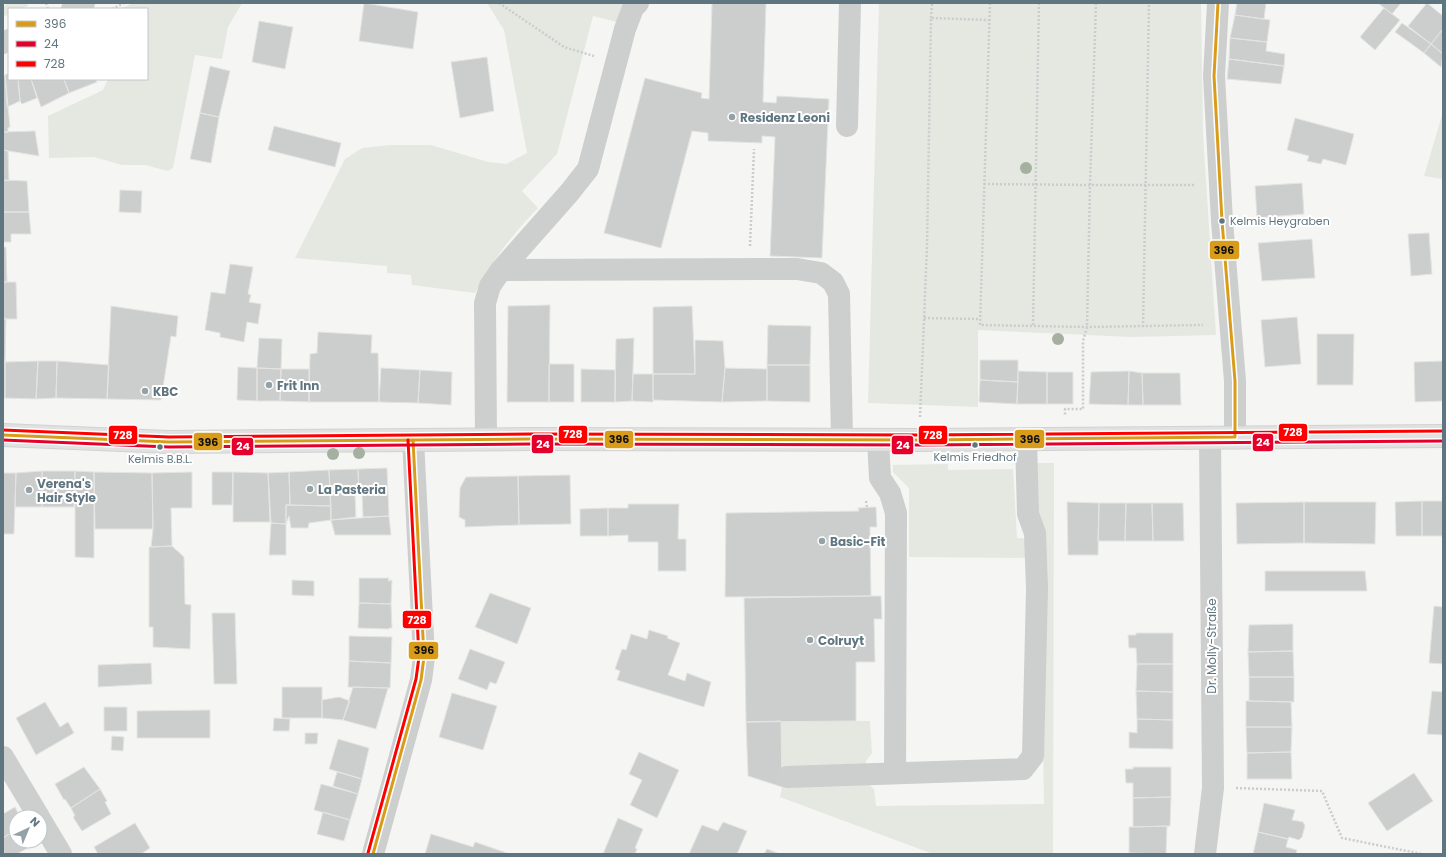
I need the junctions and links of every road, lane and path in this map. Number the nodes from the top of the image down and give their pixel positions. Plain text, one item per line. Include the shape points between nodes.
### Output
1 (84, 3) edge
2 (124, 3) edge
3 (499, 3) edge
4 (638, 3) edge
5 (850, 3) edge
6 (932, 3) edge
7 (990, 3) edge
8 (1039, 3) edge
9 (1096, 3) edge
10 (1149, 3) edge
11 (1218, 3) edge
12 (74, 8) edge
13 (114, 8) edge
14 (931, 18) junction
15 (989, 20) junction
16 (616, 62) junction
17 (847, 126) dead end
18 (754, 149) dead end
19 (984, 184) junction
20 (1035, 185) junction
21 (1090, 185) junction
22 (1147, 185) junction
23 (1196, 186) dead end
24 (750, 268) junction
25 (500, 270) junction
26 (924, 318) junction
27 (980, 319) junction
28 (1033, 325) junction
29 (1203, 326) dead end
30 (1087, 327) junction
31 (1143, 327) junction
32 (1083, 403) dead end
33 (3, 435) edge
34 (1443, 436) edge
35 (1210, 437) junction
36 (1235, 437) junction
37 (842, 439) junction
38 (1026, 439) junction
39 (413, 440) junction
40 (486, 440) junction
41 (878, 440) junction
42 (920, 440) junction
43 (3, 757) edge
44 (895, 772) junction
45 (787, 776) dead end
46 (1212, 788) junction
47 (35, 809) edge
48 (48, 832) edge
49 (61, 854) edge
50 (373, 854) edge
51 (1205, 854) edge
52 (1422, 854) edge

1 - 12 street
2 - 13 path
3 - 16 path via 564,47
4 - 16 street via 633,8
5 - 17 street
6 - 14 path
7 - 15 path
8 - 20 path
9 - 21 path
10 - 22 path
11 - 36 street via 1214,76 1235,381
14 - 15 path
14 - 26 path
15 - 19 path
16 - 25 street via 588,169
18 - 24 path
19 - 20 path
19 - 27 path
20 - 21 path
20 - 28 path
21 - 22 path
21 - 30 path
22 - 23 path
22 - 31 path
24 - 25 street
24 - 37 street via 797,269 821,273 833,282 839,294
25 - 40 street via 490,286 485,303
26 - 27 path
26 - 42 path
27 - 28 path via 980,325
28 - 30 path
29 - 31 path
30 - 31 path
30 - 32 path via 1083,341
33 - 39 main road via 169,442
34 - 36 main road
35 - 36 main road
35 - 38 main road
35 - 46 street, Dr. Molly-Straße
37 - 40 main road
37 - 41 main road
38 - 42 main road
38 - 44 street via 1028,514 1035,533 1037,589 1033,756 1023,769
39 - 40 main road
39 - 50 street via 424,657 421,680
41 - 42 main road
41 - 44 street via 880,478 890,493 896,514
43 - 47 street
44 - 45 street
46 - 51 street, Dr. Molly-Straße
46 - 52 path via 1322,791 1342,838
48 - 49 street

